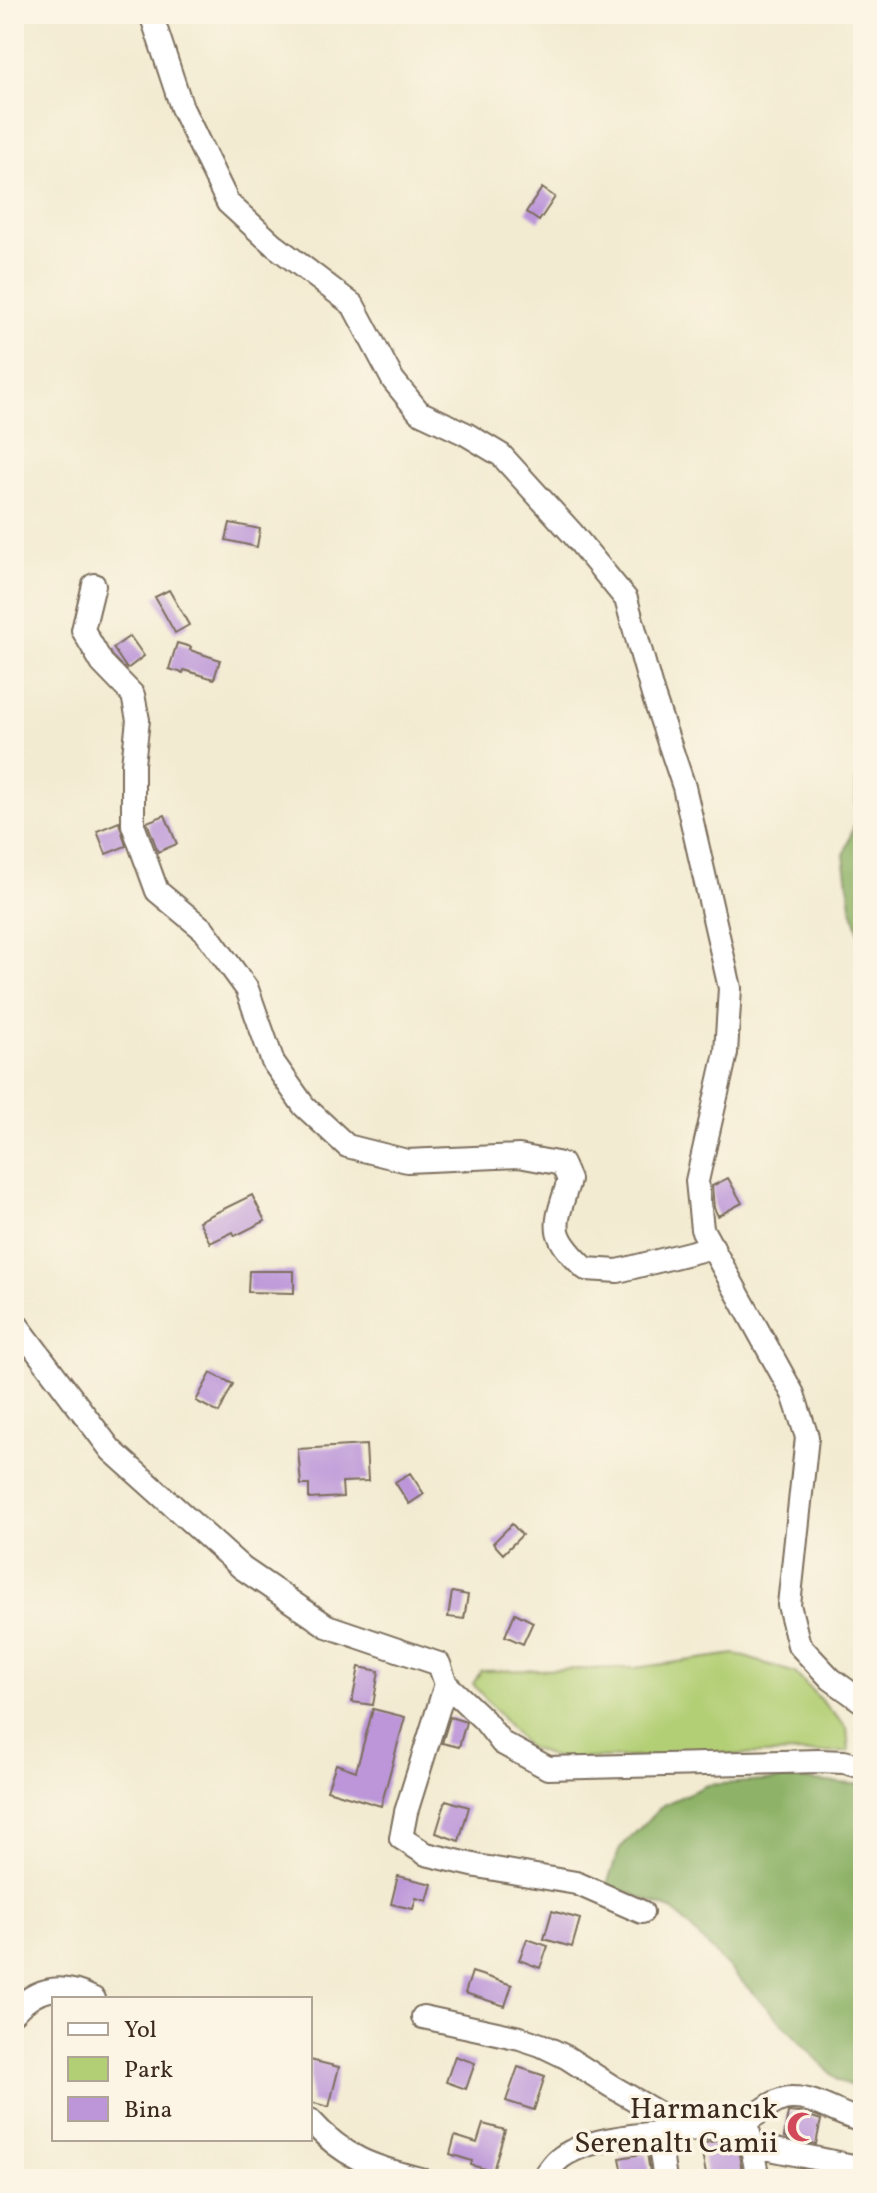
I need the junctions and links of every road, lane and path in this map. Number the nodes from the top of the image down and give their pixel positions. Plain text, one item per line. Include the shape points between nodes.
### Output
1 (151, 14) edge
2 (94, 585) dead end
3 (713, 1247) junction
4 (14, 1321) edge
5 (446, 1684) junction
6 (863, 1702) edge
7 (863, 1767) edge
8 (642, 1912) dead end
9 (88, 1997) edge
10 (14, 2012) edge
11 (423, 2017) dead end
12 (747, 2120) junction
13 (863, 2121) edge
14 (312, 2122) edge
15 (688, 2130) junction
16 (658, 2134) junction
17 (751, 2145) junction
18 (855, 2166) edge
19 (546, 2177) edge
20 (420, 2179) edge
21 (665, 2179) edge
22 (758, 2179) edge

1 - 3 street via 182,108 228,203 353,305 393,380 419,412 501,455 626,599 684,787 730,988 726,1053 697,1181 702,1229
2 - 3 street via 83,630 102,663 133,695 138,720 133,825 157,891 204,930 247,989 273,1062 304,1106 347,1146 407,1161 519,1156 562,1164 569,1180 556,1224 564,1248 586,1269 618,1271
3 - 6 street via 793,1394 807,1437 789,1605 799,1645 831,1679
4 - 5 street via 111,1450 242,1568 327,1626 439,1664
5 - 7 street via 502,1743 548,1768 819,1761
5 - 8 street via 401,1838 426,1854 576,1883
9 - 10 street via 61,1988 45,1990
11 - 15 street via 541,2045
12 - 13 street via 780,2101 798,2098
12 - 15 street
12 - 17 street
14 - 20 street via 350,2155
15 - 16 street
16 - 19 street via 588,2145 558,2160
16 - 21 street
17 - 18 street
17 - 22 street

